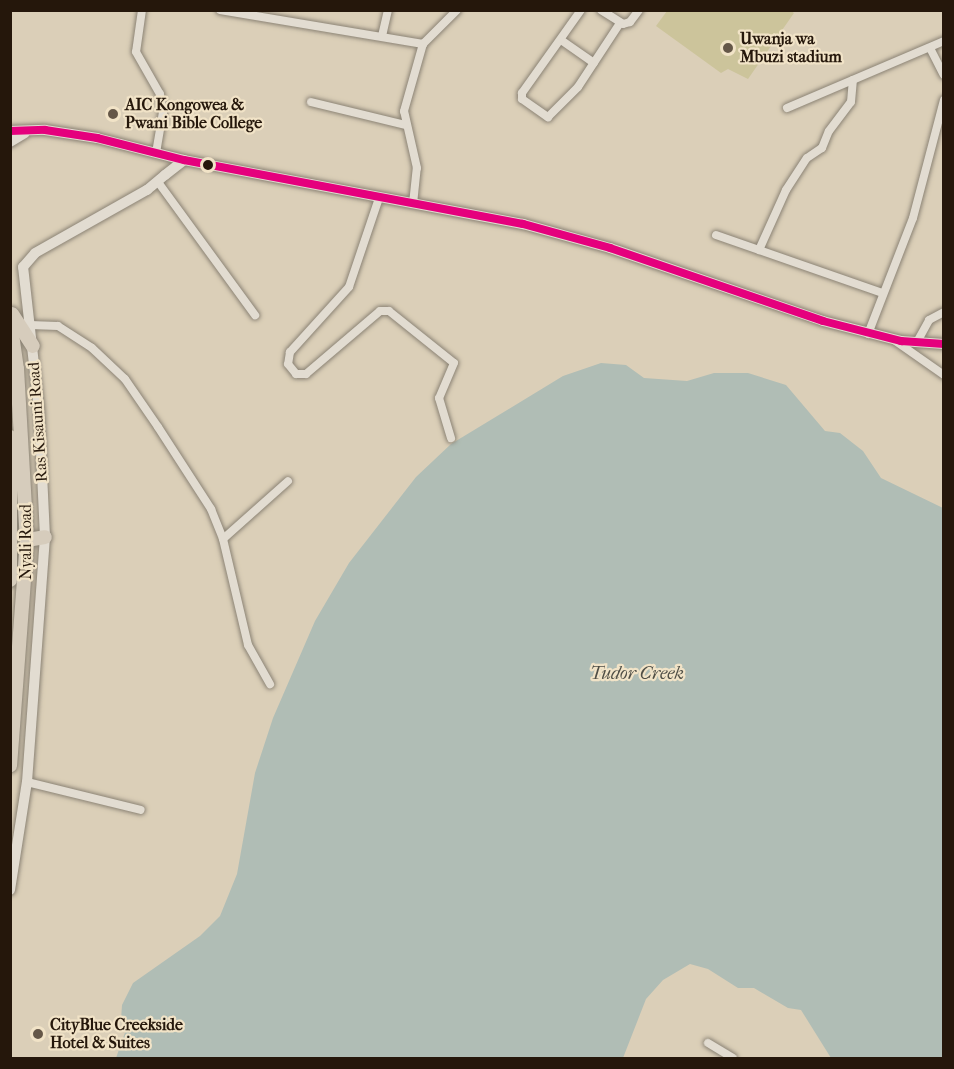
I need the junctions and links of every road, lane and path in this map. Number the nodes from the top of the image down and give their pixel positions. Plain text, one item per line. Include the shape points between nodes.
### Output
1 (142, 10) edge
2 (220, 10) edge
3 (388, 10) edge
4 (457, 10) edge
5 (581, 10) edge
6 (601, 10) edge
7 (639, 10) edge
8 (620, 23) junction
9 (382, 36) junction
10 (561, 40) junction
11 (944, 41) edge
12 (423, 44) junction
13 (930, 48) junction
14 (594, 63) junction
15 (944, 75) edge
16 (853, 80) junction
17 (944, 100) edge
18 (311, 102) dead end
19 (787, 108) dead end
20 (405, 125) junction
21 (10, 131) edge
22 (25, 133) junction
23 (10, 142) edge
24 (156, 153) junction
25 (169, 156) junction
26 (184, 160) junction
27 (161, 179) junction
28 (379, 198) junction
29 (413, 204) junction
30 (716, 235) dead end
31 (759, 250) junction
32 (883, 293) junction
33 (10, 312) edge
34 (944, 312) edge
35 (255, 315) dead end
36 (10, 320) edge
37 (30, 325) junction
38 (868, 334) junction
39 (891, 338) junction
40 (917, 342) junction
41 (944, 344) edge
42 (33, 346) junction
43 (944, 375) edge
44 (10, 437) edge
45 (451, 438) dead end
46 (288, 481) dead end
47 (45, 537) junction
48 (223, 539) junction
49 (27, 540) junction
50 (10, 580) edge
51 (270, 684) dead end
52 (10, 765) edge
53 (27, 782) junction
54 (141, 810) dead end
55 (10, 890) edge
56 (708, 1042) dead end
57 (734, 1059) edge

1 - 24 street via 136,52 160,94 163,111
2 - 9 street
3 - 9 street
4 - 12 street
5 - 10 street
6 - 8 street
7 - 8 street via 630,22
8 - 14 street
9 - 12 street
10 - 14 street
10 - 14 street via 522,93 525,102 550,118
11 - 13 street
12 - 20 street via 404,111
13 - 15 street
13 - 16 street
16 - 19 street
16 - 31 street via 851,102 829,131 822,148 807,158 786,190
17 - 32 street via 913,218
18 - 20 street
20 - 29 street via 417,168
21 - 22 main road
22 - 23 main road
22 - 24 main road via 45,130
24 - 25 main road
25 - 26 main road
25 - 27 main road
26 - 27 main road, Ras Kisauni Road
26 - 28 main road
27 - 35 street
27 - 37 main road, Ras Kisauni Road via 28,259 22,272
28 - 29 main road
28 - 45 street via 349,287 290,352 288,364 296,374 306,374 380,310 389,311 454,363 439,398
29 - 38 main road via 524,224 583,240
30 - 31 street
31 - 32 street
32 - 38 street
33 - 42 highway
34 - 40 street via 929,320
36 - 49 highway, Nyali Road via 17,369
37 - 42 main road, Ras Kisauni Road
37 - 48 street via 46,323 62,328 104,358 125,380 211,509
38 - 39 main road
39 - 40 main road
39 - 43 street
40 - 41 main road
42 - 47 main road, Ras Kisauni Road
44 - 50 highway, Nyali Road
46 - 48 street
47 - 49 highway
47 - 53 main road, Ras Kisauni Road
48 - 51 street via 248,645
49 - 52 highway, Nyali Road
53 - 54 street
53 - 55 main road, Ras Kisauni Road
56 - 57 street

